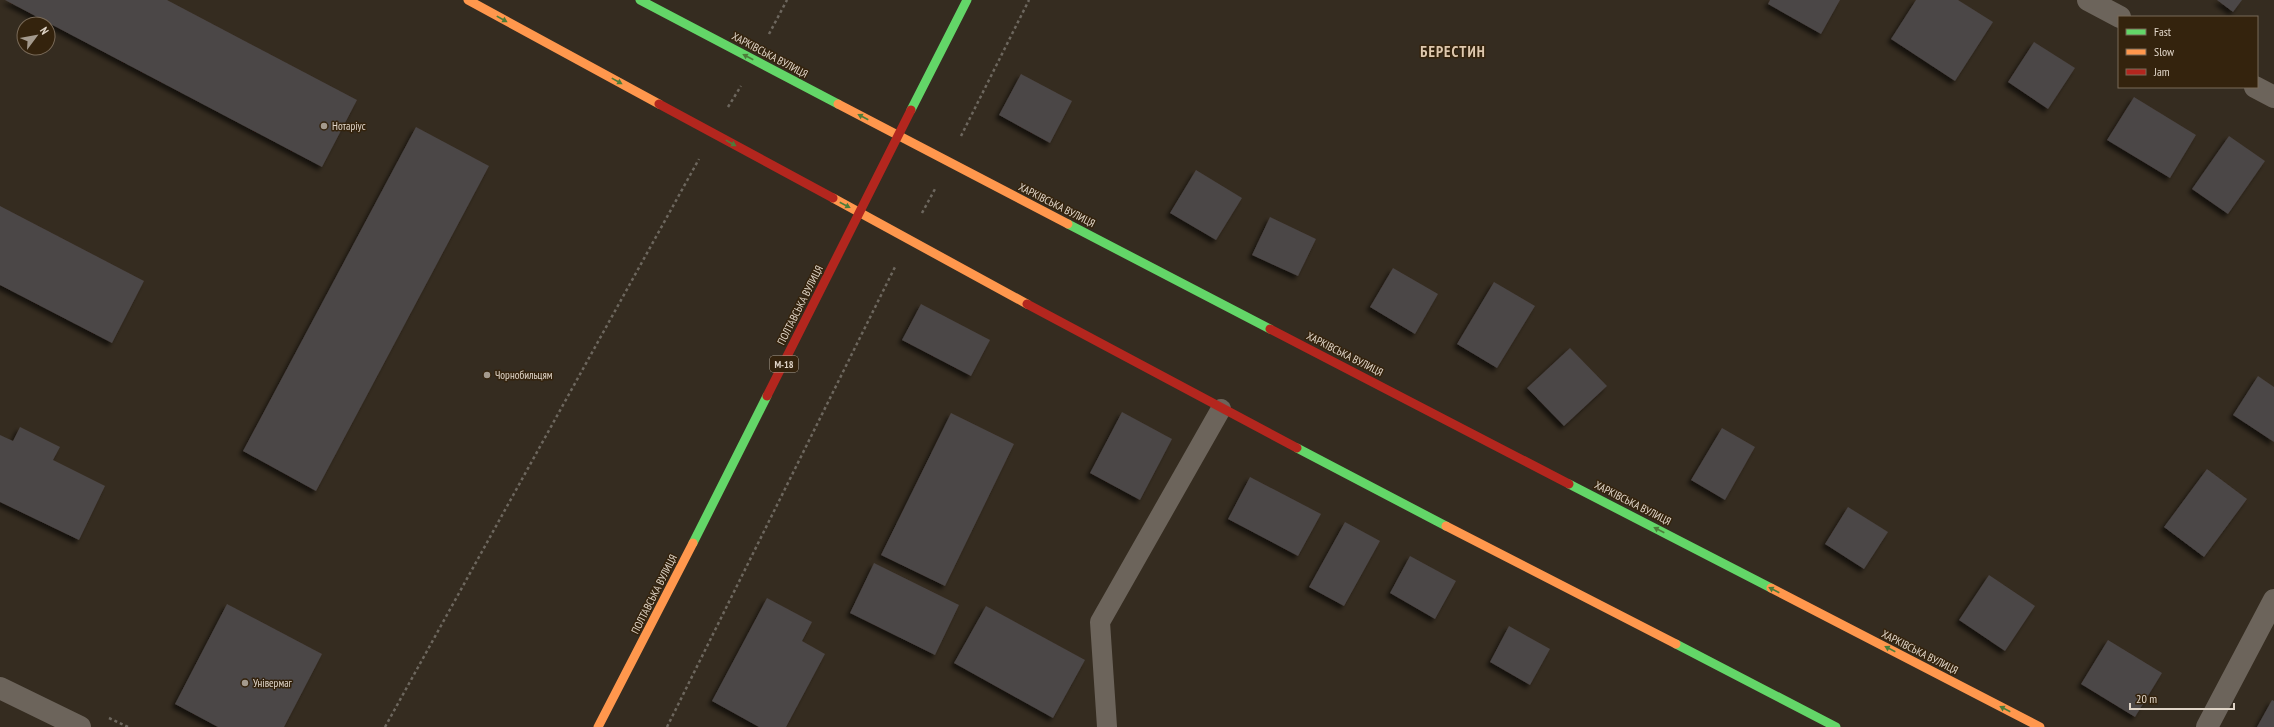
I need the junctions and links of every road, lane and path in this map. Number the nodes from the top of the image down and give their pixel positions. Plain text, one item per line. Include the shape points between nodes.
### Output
1 (468, 0) edge
2 (640, 0) edge
3 (787, 0) edge
4 (968, 0) edge
5 (1029, 0) edge
6 (2088, 0) edge
7 (2118, 16) edge
8 (756, 60) junction
9 (2257, 88) edge
10 (2274, 97) edge
11 (713, 133) junction
12 (898, 136) junction
13 (948, 162) junction
14 (861, 213) junction
15 (909, 240) junction
16 (1221, 409) junction
17 (2274, 600) edge
18 (0, 688) edge
19 (80, 727) edge
20 (385, 727) edge
21 (598, 727) edge
22 (667, 727) edge
23 (1107, 727) edge
24 (1836, 727) edge
25 (2040, 727) edge
26 (2207, 727) edge

1 -> 11 main road
8 -> 2 main road, ХАРКІВСЬКА ВУЛИЦЯ
3 - 8 path
4 - 12 main road, ПОЛТАВСЬКА ВУЛИЦЯ / М-18
5 - 13 path
6 - 7 street
8 - 11 path
12 -> 8 main road, ХАРКІВСЬКА ВУЛИЦЯ
9 - 10 street
11 -> 14 main road
11 - 20 path
12 - 13 main road, ХАРКІВСЬКА ВУЛИЦЯ
12 - 14 main road, ПОЛТАВСЬКА ВУЛИЦЯ / М-18
13 - 15 path
25 -> 13 main road, ХАРКІВСЬКА ВУЛИЦЯ
14 - 15 main road
14 - 21 main road, ПОЛТАВСЬКА ВУЛИЦЯ / М-18
15 - 16 main road
15 - 22 path
16 - 23 lane via 1100,622
16 - 24 main road
17 - 26 street
18 - 19 street

